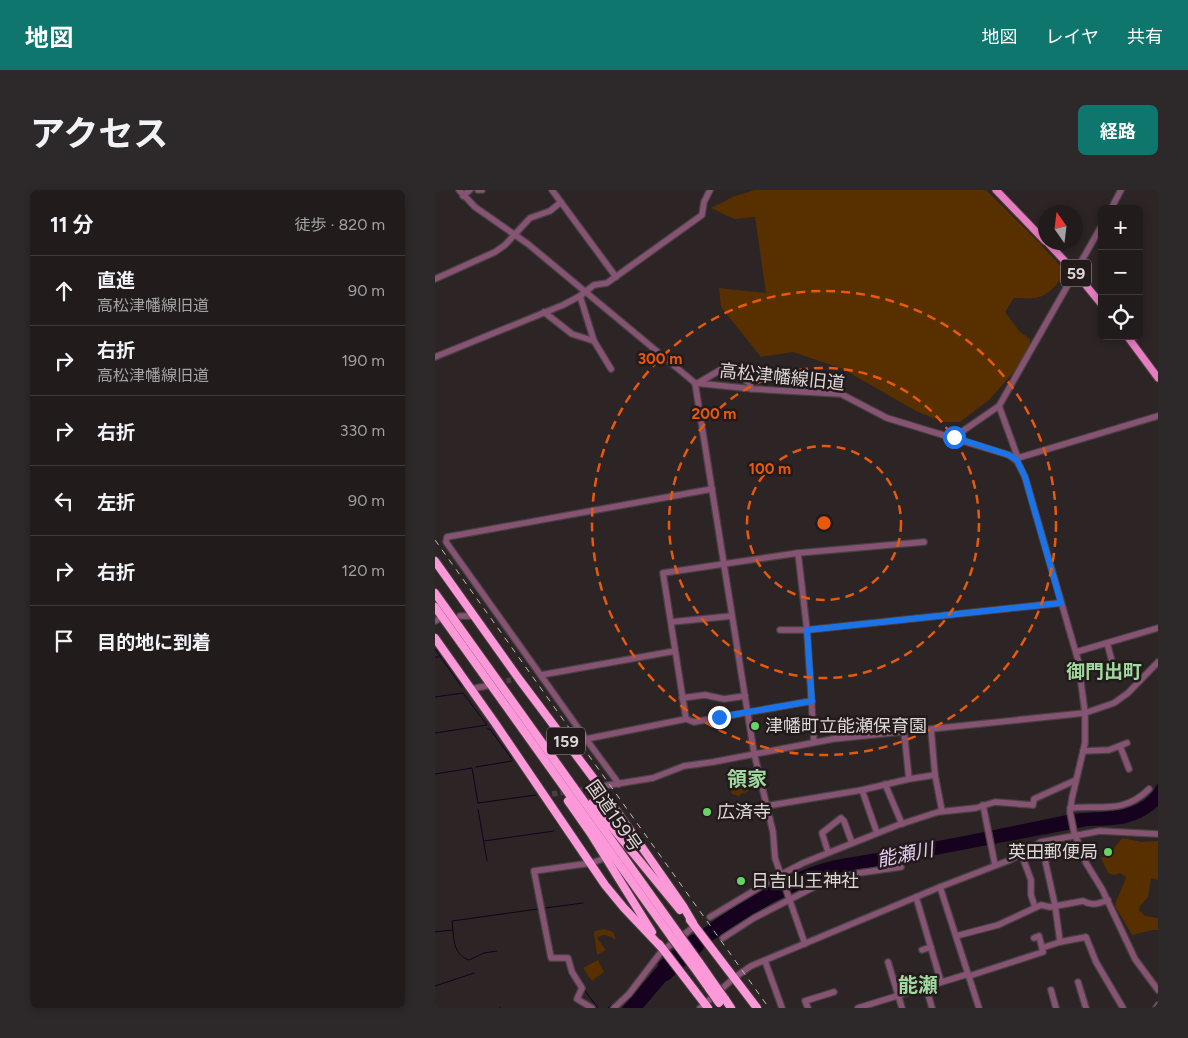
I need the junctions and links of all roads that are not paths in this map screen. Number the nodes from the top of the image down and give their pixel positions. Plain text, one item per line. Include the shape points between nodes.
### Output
1 (459, 190) edge
2 (470, 190) edge
3 (478, 190) edge
4 (482, 190) edge
5 (552, 190) edge
6 (710, 190) edge
7 (996, 190) edge
8 (1121, 190) edge
9 (463, 196) junction
10 (561, 202) junction
11 (1113, 205) edge
12 (1098, 232) edge
13 (1038, 234) edge
14 (514, 236) junction
15 (1054, 250) edge
16 (1075, 272) junction
17 (616, 277) junction
18 (435, 279) edge
19 (586, 292) junction
20 (580, 296) junction
21 (1098, 300) edge
22 (544, 312) junction
23 (1130, 340) edge
24 (594, 341) junction
25 (435, 357) edge
26 (611, 369) dead end
27 (1158, 378) edge
28 (697, 383) junction
29 (752, 389) junction
30 (999, 406) junction
31 (1158, 416) edge
32 (954, 437) junction
33 (1018, 460) junction
34 (712, 489) junction
35 (924, 542) dead end
36 (798, 553) junction
37 (435, 561) edge
38 (725, 564) junction
39 (435, 593) edge
40 (1061, 603) junction
41 (435, 607) edge
42 (460, 616) dead end
43 (473, 616) junction
44 (732, 616) junction
45 (671, 622) junction
46 (1158, 628) edge
47 (780, 630) dead end
48 (807, 630) junction
49 (435, 638) edge
50 (1107, 643) junction
51 (675, 651) junction
52 (1076, 652) junction
53 (1158, 662) edge
54 (1079, 671) junction
55 (541, 675) junction
56 (486, 686) dead end
57 (471, 689) junction
58 (745, 696) junction
59 (682, 698) junction
60 (812, 701) junction
61 (747, 712) junction
62 (1085, 712) junction
63 (686, 719) junction
64 (931, 729) junction
65 (904, 731) junction
66 (586, 739) junction
67 (814, 742) junction
68 (1127, 743) dead end
69 (536, 746) junction
70 (1121, 746) junction
71 (1083, 751) junction
72 (754, 753) junction
73 (1129, 769) dead end
74 (935, 775) junction
75 (569, 778) junction
76 (909, 779) junction
77 (1076, 780) junction
78 (619, 784) junction
79 (885, 784) junction
80 (600, 787) junction
81 (591, 788) tunnel mouth
82 (862, 790) junction
83 (1149, 790) dead end
84 (983, 805) junction
85 (766, 806) junction
86 (1070, 810) junction
87 (942, 811) junction
88 (902, 824) junction
89 (877, 833) junction
90 (1075, 834) junction
91 (1158, 834) edge
92 (633, 835) junction
93 (626, 840) dead end
94 (1041, 842) junction
95 (852, 843) junction
96 (828, 852) junction
97 (1021, 853) junction
98 (600, 860) dead end
99 (591, 863) junction
100 (995, 865) junction
101 (901, 867) dead end
102 (781, 877) junction
103 (940, 887) junction
104 (916, 897) junction
105 (790, 899) junction
106 (1108, 900) junction
107 (1055, 905) junction
108 (1035, 908) junction
109 (710, 917) dead end
110 (695, 926) junction
111 (675, 936) junction
112 (956, 936) junction
113 (723, 938) dead end
114 (1034, 938) dead end
115 (1060, 942) junction
116 (805, 944) junction
117 (931, 947) junction
118 (1042, 948) junction
119 (662, 949) junction
120 (921, 950) dead end
121 (765, 961) junction
122 (888, 962) dead end
123 (969, 975) junction
124 (734, 978) junction
125 (941, 982) junction
126 (1078, 982) dead end
127 (741, 987) junction
128 (926, 987) junction
129 (1051, 990) dead end
130 (1158, 990) edge
131 (834, 992) dead end
132 (898, 996) junction
133 (722, 1003) edge
134 (704, 1006) edge
135 (1123, 1007) edge
136 (592, 1008) edge
137 (614, 1008) edge
138 (731, 1008) edge
139 (751, 1008) edge
140 (757, 1008) edge
141 (782, 1008) edge
142 (808, 1008) edge
143 (858, 1008) edge
144 (902, 1008) edge
145 (932, 1008) edge
146 (979, 1008) edge
147 (1056, 1008) edge
148 (1086, 1008) edge
149 (1115, 1008) edge

1 - 9 street, 高松津幡線旧道
2 - 9 street
3 - 4 street
5 - 10 street
6 - 17 street via 702,215
7 - 13 main road, 59
8 - 11 street
9 - 14 street, 高松津幡線旧道
10 - 14 street via 550,211 533,216
10 - 17 street
12 - 16 street
14 - 18 street via 495,252
14 - 19 street, 高松津幡線旧道
15 - 16 main road, 59
16 - 21 main road, 59
16 - 30 street
17 - 19 street via 607,283 594,285
19 - 20 street
19 - 28 street, 高松津幡線旧道
20 - 22 street
20 - 24 street
22 - 24 street via 572,334
22 - 25 street
23 - 27 main road
24 - 26 street
28 - 29 street, 高松津幡線旧道
28 - 29 street via 730,368
28 - 34 street
29 - 32 street, 高松津幡線旧道 via 841,394 887,418
30 - 32 street
30 - 33 street
31 - 33 street
32 - 33 street, 高松津幡線旧道
33 - 40 street
34 - 38 street
34 - 55 street via 447,537 446,542
35 - 36 street
36 - 38 street
36 - 48 street
37 - 43 highway, 159
38 - 44 street
38 - 45 street via 663,573
39 - 75 highway, 国道159号 / 159
40 - 48 street
40 - 52 street
41 - 69 highway, 国道159号 / 159
42 - 43 street
43 - 80 highway, 159 via 515,680
44 - 45 street
44 - 58 street
45 - 51 street
46 - 50 street
47 - 48 street
48 - 60 street
49 - 57 highway, 159
50 - 52 street
50 - 54 street via 1113,665
51 - 55 street
51 - 59 street
52 - 54 street
53 - 62 street via 1114,703
54 - 62 street
55 - 66 street
56 - 57 street
57 - 99 highway, 159 via 549,794
58 - 59 street
58 - 61 street
59 - 63 street
60 - 61 street
60 - 67 street
61 - 63 street via 694,722
61 - 72 street
62 - 64 street
62 - 71 street
63 - 66 street
64 - 65 street
64 - 74 street
65 - 67 street
65 - 76 street
66 - 78 street
67 - 72 street
68 - 70 street
69 - 111 highway, 国道159号 / 159
69 - 119 highway, 159 via 536,754 591,834
70 - 71 street
70 - 73 street
71 - 77 street
72 - 78 street via 684,766 653,778
72 - 85 street
74 - 76 street
74 - 87 street
75 - 110 highway, 159
75 - 111 highway, 国道159号 / 159
76 - 79 street
77 - 84 street via 1034,799 1033,804 995,802
77 - 86 street
78 - 80 street
79 - 82 street
79 - 88 street
80 - 81 street
80 - 92 highway, 159
82 - 85 street
82 - 89 street
83 - 86 street via 1127,805
84 - 87 street
84 - 100 street
85 - 102 street
86 - 90 street
87 - 88 street
88 - 89 street
89 - 95 street
90 - 91 street via 1100,831
90 - 94 street
90 - 106 street via 1086,863
92 - 93 street
92 - 110 highway, 159
94 - 97 street
94 - 107 street
95 - 96 street
95 - 96 street via 841,818 822,833
96 - 102 street
97 - 100 street
97 - 108 street via 1031,880
98 - 99 street
99 - 119 highway, 159 via 624,908
99 - 136 street via 534,871 551,958 568,958 582,988 577,999
100 - 103 street
101 - 105 street via 837,878
102 - 105 street
102 - 109 street
103 - 104 street
103 - 112 street
104 - 116 street
104 - 117 street
105 - 113 street
105 - 116 street
106 - 107 street via 1089,905 1083,901
106 - 130 street via 1139,966
107 - 108 street
107 - 115 street
108 - 112 street via 998,924
110 - 119 street
110 - 124 highway, 159
111 - 133 highway, 国道159号 / 159, bridge
112 - 123 street
114 - 118 street via 1039,936
115 - 118 street
115 - 135 street via 1086,937 1096,962
116 - 121 street
117 - 120 street
117 - 125 street
118 - 123 street via 1043,952
119 - 134 highway, 159
119 - 137 street via 629,994
121 - 124 street
121 - 141 street
122 - 132 street
123 - 125 street
123 - 146 street
124 - 127 highway, 159
124 - 134 street
125 - 128 street
126 - 148 street
127 - 139 highway, 159
127 - 140 highway, 159
128 - 132 street
128 - 145 street
129 - 147 street
131 - 142 street via 805,1001
132 - 143 street
132 - 144 street
133 - 138 highway, 国道159号 / 159
135 - 149 street

